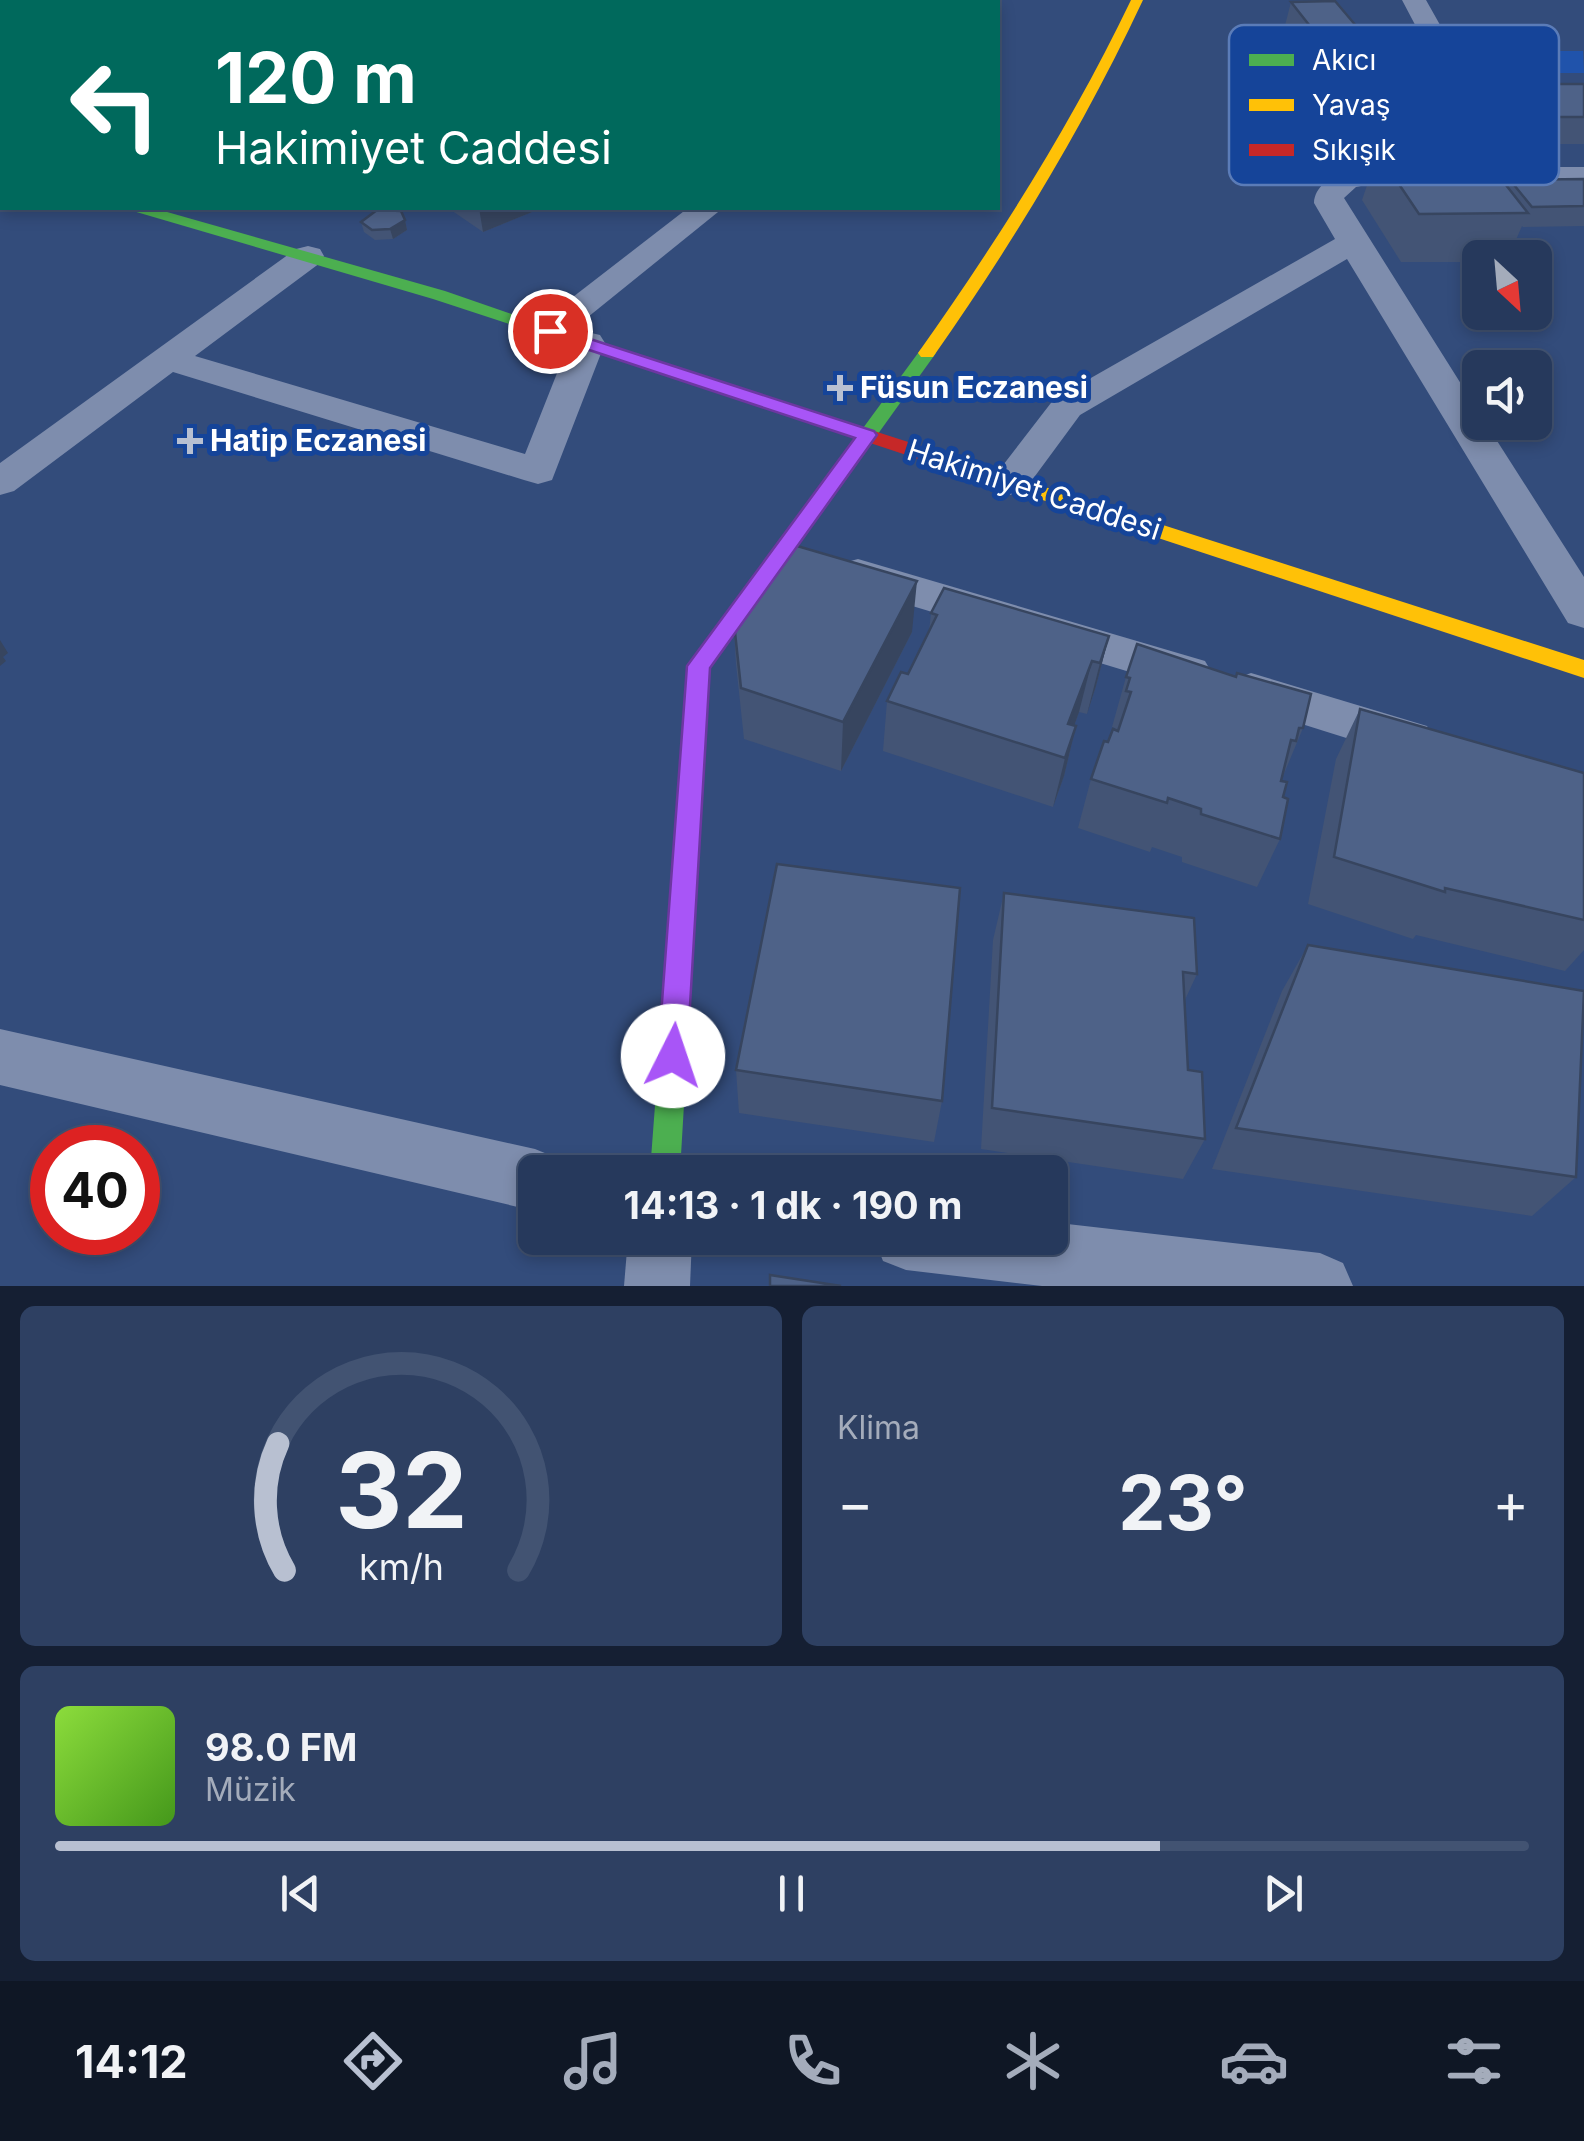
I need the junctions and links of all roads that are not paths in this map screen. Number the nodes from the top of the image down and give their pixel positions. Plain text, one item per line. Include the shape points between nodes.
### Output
1 (1137, 0) edge
2 (1414, 0) edge
3 (1428, 25) edge
4 (1339, 185) edge
5 (159, 210) edge
6 (703, 210) edge
7 (1354, 242) junction
8 (308, 256) junction
9 (550, 331) junction
10 (587, 344) junction
11 (168, 359) junction
12 (867, 435) junction
13 (0, 482) edge
14 (1010, 482) junction
15 (783, 551) junction
16 (1584, 612) edge
17 (1584, 669) edge
18 (1450, 752) edge
19 (0, 1057) edge
20 (666, 1155) edge
21 (518, 1176) edge
22 (659, 1255) edge
23 (1053, 1255) edge
24 (657, 1286) edge
25 (1320, 1286) edge

1 - 12 street via 1104,73 1030,197
2 - 3 street
4 - 7 street via 1329,203
5 - 8 street, Hakimiyet Caddesi
6 - 9 street
7 - 14 street via 1066,406
7 - 16 street
8 - 9 street, Hakimiyet Caddesi
8 - 11 street
9 - 10 street, Hakimiyet Caddesi
10 - 11 street via 538,470
10 - 12 street, Hakimiyet Caddesi
11 - 13 street
12 - 14 street, Hakimiyet Caddesi
12 - 15 street
14 - 17 street, Hakimiyet Caddesi
15 - 18 street
15 - 20 street via 699,666
19 - 21 street
22 - 24 street
23 - 25 street

